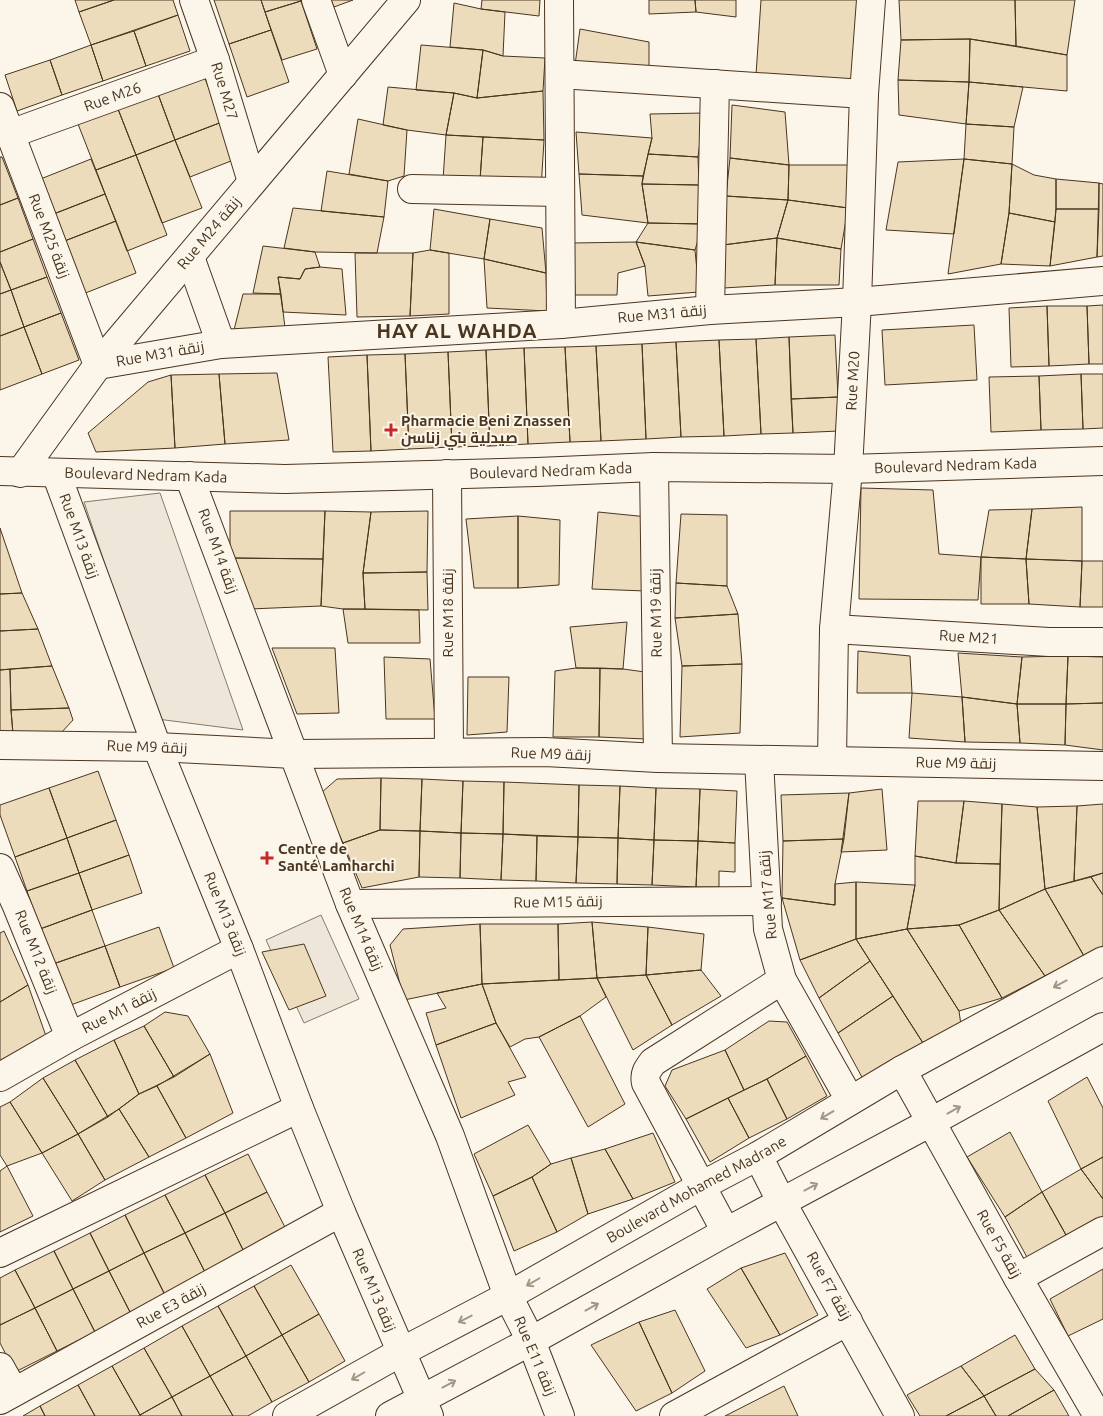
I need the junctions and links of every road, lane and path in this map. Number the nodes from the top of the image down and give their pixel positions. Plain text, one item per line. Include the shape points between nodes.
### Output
1 (194, 0) edge
2 (316, 0) edge
3 (406, 0) edge
4 (559, 0) edge
5 (871, 0) edge
6 (215, 60) junction
7 (560, 74) junction
8 (343, 75) junction
9 (715, 84) junction
10 (864, 94) junction
11 (0, 107) edge
12 (10, 134) junction
13 (252, 182) junction
14 (412, 189) dead end
15 (560, 192) junction
16 (190, 257) junction
17 (1103, 281) edge
18 (857, 302) junction
19 (710, 310) junction
20 (562, 324) junction
21 (221, 344) junction
22 (98, 365) junction
23 (1103, 461) edge
24 (654, 467) junction
25 (848, 469) junction
26 (10, 472) edge
27 (56, 473) junction
28 (447, 474) junction
29 (190, 476) junction
30 (834, 630) junction
31 (1103, 642) edge
32 (0, 745) edge
33 (157, 747) junction
34 (449, 752) junction
35 (294, 754) junction
36 (658, 758) junction
37 (759, 760) junction
38 (832, 760) junction
39 (1103, 766) edge
40 (0, 868) edge
41 (766, 900) junction
42 (350, 904) junction
43 (9, 910) edge
44 (239, 949) junction
45 (1103, 961) edge
46 (782, 980) junction
47 (1103, 1027) edge
48 (70, 1036) junction
49 (902, 1070) junction
50 (0, 1077) edge
51 (850, 1100) junction
52 (299, 1108) junction
53 (931, 1122) junction
54 (758, 1156) junction
55 (701, 1186) junction
56 (782, 1203) junction
57 (341, 1212) junction
58 (1103, 1231) edge
59 (726, 1232) junction
60 (0, 1252) edge
61 (1018, 1278) junction
62 (508, 1296) junction
63 (848, 1320) junction
64 (530, 1341) junction
65 (400, 1352) junction
66 (0, 1367) edge
67 (7, 1396) edge
68 (426, 1407) edge
69 (287, 1416) edge
70 (390, 1416) edge
71 (560, 1416) edge
72 (674, 1416) edge
73 (900, 1416) edge
74 (1098, 1416) edge

1 - 6 street, Rue M27
2 - 8 street
3 - 8 street, Rue M24 زنقة
4 - 7 street
5 - 10 street, Rue M20
6 - 12 street, Rue M26
6 - 13 street, Rue M27
7 - 9 street
7 - 15 street
8 - 13 street, Rue M24 زنقة
9 - 10 street
9 - 19 street
10 - 18 street, Rue M20
11 - 12 street, Rue M25 زنقة
12 - 22 street, Rue M25 زنقة
13 - 16 street, Rue M24 زنقة
14 - 15 street
15 - 20 street
16 - 21 street, Rue M31 زنقة
16 - 22 street, Rue M24 زنقة
17 - 18 street, Rue M31 زنقة
18 - 19 street, Rue M31 زنقة
18 - 25 street, Rue M20
19 - 20 street, Rue M31 زنقة
20 - 21 street, Rue M31 زنقة
21 - 22 street, Rue M31 زنقة
22 - 26 street, Rue M24 زنقة
23 - 25 street, Boulevard Nedram Kada
24 - 25 street, Boulevard Nedram Kada
24 - 28 street, Boulevard Nedram Kada
24 - 36 street, Rue M19 زنقة
25 - 30 street, Rue M20
26 - 27 street, Boulevard Nedram Kada
27 - 29 street, Boulevard Nedram Kada
27 - 33 street, Rue M13 زنقة
28 - 29 street, Boulevard Nedram Kada via 285,479
28 - 34 street, Rue M18 زنقة
29 - 35 street, Rue M14 زنقة
30 - 31 street, Rue M21
30 - 38 street, Rue M20
32 - 33 street, Rue M9 زنقة
33 - 35 street, Rue M9 زنقة
33 - 44 street, Rue M13 زنقة
34 - 35 street, Rue M9 زنقة
34 - 36 street, Rue M9 زنقة via 545,752
35 - 42 street, Rue M14 زنقة
36 - 37 street, Rue M9 زنقة
37 - 38 street, Rue M9 زنقة
37 - 41 street, Rue M17 زنقة
38 - 39 street, Rue M9 زنقة
40 - 43 street, Rue M12 زنقة
41 - 42 street, Rue M15 زنقة
41 - 46 street, Rue M17 زنقة via 768,929
42 - 62 street, Rue M14 زنقة via 450,1136
43 - 48 street, Rue M12 زنقة
44 - 48 street, Rue M1 زنقة
44 - 52 street, Rue M13 زنقة
45 -> 49 street, Boulevard Mohamed Madrane
46 - 51 street, Rue M17 زنقة
46 - 55 street via 653,1062 647,1069 646,1083
53 -> 47 street
48 - 50 street, Rue M1 زنقة
49 - 51 street, Boulevard Mohamed Madrane
49 - 53 street, Rue F5 زنقة
51 -> 54 street, Boulevard Mohamed Madrane
52 - 57 street, Rue M13 زنقة
52 - 60 street
56 -> 53 street
53 - 61 street, Rue F5 زنقة
54 - 55 street, Boulevard Mohamed Madrane
54 - 56 street, Rue F7 زنقة
55 - 59 street
55 -> 62 street, Boulevard Mohamed Madrane
56 - 59 street
56 - 63 street, Rue F7 زنقة
57 - 65 street, Rue M13 زنقة
57 - 67 street, Rue E3 زنقة
58 - 61 street
64 -> 59 street
61 - 74 street, Rue F5 زنقة
62 - 64 street, Rue E11 زنقة
62 -> 65 street, Boulevard Mohamed Madrane
63 - 72 street
63 - 73 street, Rue F7 زنقة
68 -> 64 street
64 - 71 street, Rue E11 زنقة
65 - 68 street, Rue M13 زنقة
65 -> 69 street, Boulevard Mohamed Madrane
66 - 67 street
68 - 70 street

